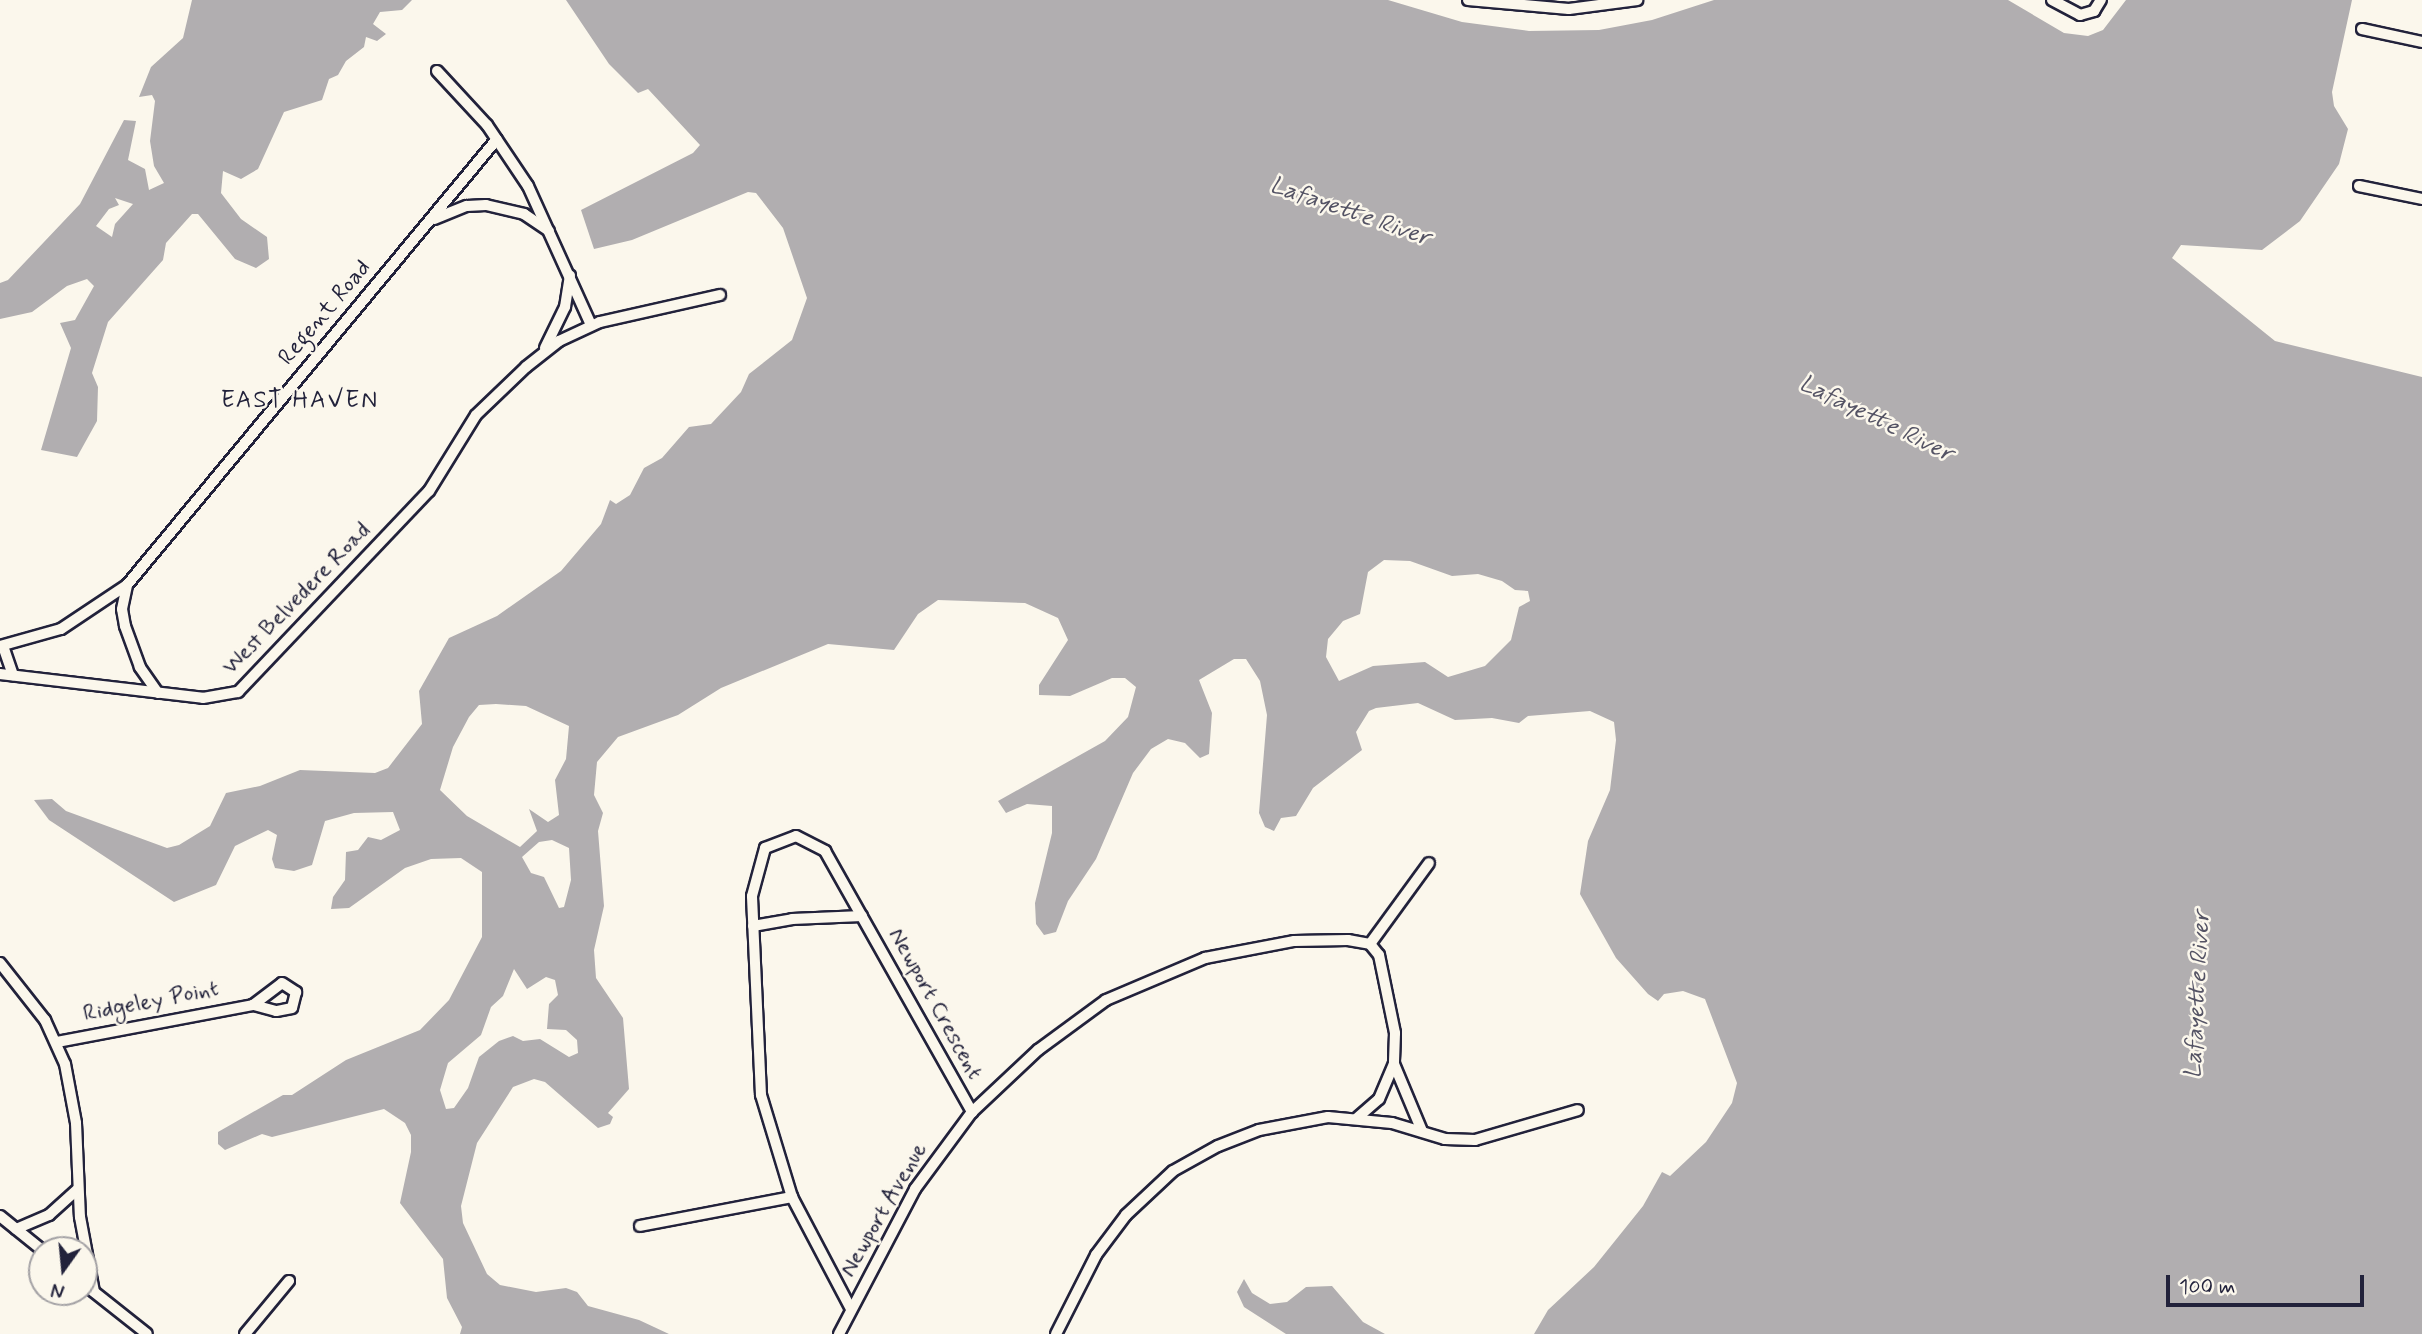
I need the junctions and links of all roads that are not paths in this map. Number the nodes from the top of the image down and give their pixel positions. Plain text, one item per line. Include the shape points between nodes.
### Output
1 (1468, 0) edge
2 (1637, 0) edge
3 (2052, 0) edge
4 (2101, 0) edge
5 (2362, 29) dead end
6 (2422, 42) edge
7 (437, 71) dead end
8 (497, 139) junction
9 (2359, 186) dead end
10 (2422, 199) edge
11 (431, 221) junction
12 (554, 236) junction
13 (570, 275) junction
14 (720, 295) dead end
15 (591, 325) junction
16 (541, 354) junction
17 (127, 584) junction
18 (2, 646) edge
19 (0, 674) edge
20 (13, 676) junction
21 (158, 693) junction
22 (1429, 863) dead end
23 (862, 916) junction
24 (753, 926) junction
25 (1370, 944) junction
26 (0, 963) edge
27 (253, 1005) dead end
28 (57, 1042) junction
29 (1394, 1064) junction
30 (1578, 1110) dead end
31 (972, 1112) junction
32 (1357, 1118) junction
33 (1422, 1131) junction
34 (77, 1190) junction
35 (792, 1197) junction
36 (0, 1216) edge
37 (640, 1226) dead end
38 (16, 1229) junction
39 (85, 1236) edge
40 (28, 1239) edge
41 (289, 1281) dead end
42 (98, 1295) edge
43 (851, 1309) junction
44 (147, 1334) edge
45 (245, 1334) edge
46 (839, 1334) edge
47 (1056, 1334) edge

1 - 2 street via 1558,9
3 - 4 street via 2080,15 2094,10
5 - 6 street
7 - 8 street
8 - 11 street, Regent Road
8 - 12 street
9 - 10 street
11 - 12 street via 467,206 486,205 524,214
11 - 17 street, Regent Road
12 - 13 street
13 - 15 street
13 - 16 street, West Belvedere Road via 565,307
14 - 15 street, West Belvedere Road
15 - 16 street, West Belvedere Road
16 - 21 street, West Belvedere Road via 476,415 429,491 250,684 214,699
17 - 18 street via 61,629
17 - 21 street via 122,609 125,626 141,667
18 - 20 street
19 - 20 street, West Belvedere Road
20 - 21 street, West Belvedere Road
22 - 25 street
23 - 24 street, Newport Crescent
23 - 24 street, Newport Crescent via 825,851 796,836 765,848 754,881
23 - 31 street, Newport Crescent
24 - 35 street, Newport Crescent via 761,1095
25 - 29 street via 1382,968 1395,1033
25 - 31 street, Newport Avenue via 1312,940 1256,948 1205,958 1139,985 1075,1021
26 - 28 street
27 - 28 street, Ridgeley Point
28 - 34 street via 76,1123
29 - 32 street via 1379,1099
29 - 33 street
30 - 33 street via 1475,1140 1445,1139
31 - 43 street, Newport Avenue via 915,1189
32 - 33 street
32 - 47 street via 1328,1118 1259,1130 1173,1171 1108,1236
34 - 38 street via 49,1215
34 - 39 street
35 - 37 street
35 - 43 street, Newport Crescent
36 - 38 street
38 - 40 street
41 - 45 street
42 - 44 street
43 - 46 street, Newport Avenue

